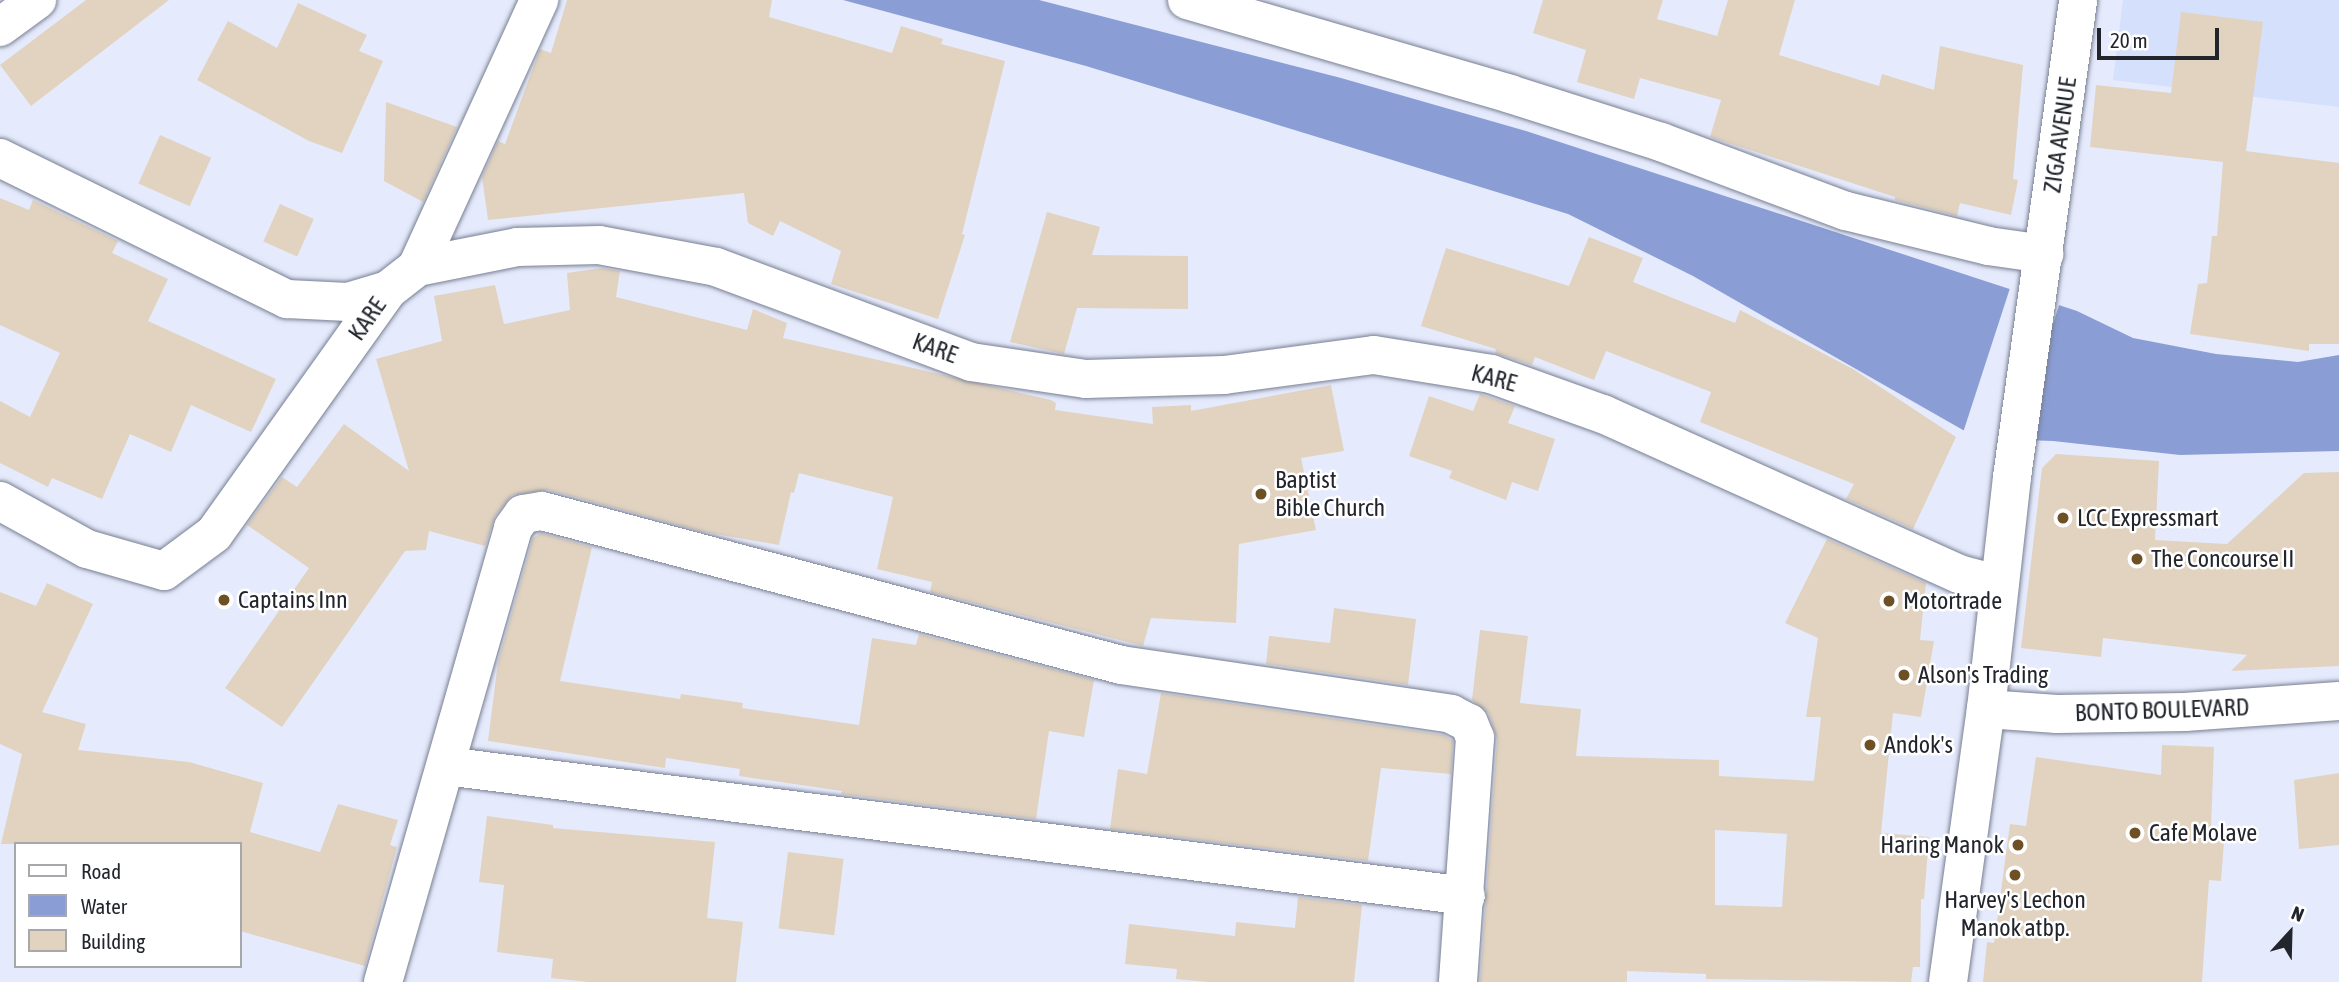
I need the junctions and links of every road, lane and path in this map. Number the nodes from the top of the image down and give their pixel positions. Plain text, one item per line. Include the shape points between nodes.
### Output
1 (37, 0) edge
2 (539, 0) edge
3 (1186, 0) edge
4 (2078, 0) edge
5 (0, 27) edge
6 (0, 158) edge
7 (2043, 262) junction
8 (402, 278) junction
9 (0, 501) edge
10 (2000, 585) junction
11 (2339, 701) edge
12 (1986, 709) junction
13 (446, 766) junction
14 (1466, 896) junction
15 (387, 981) edge
16 (1458, 982) edge
17 (1948, 982) edge

1 - 5 street
2 - 8 street
3 - 7 street via 1661,142 1846,211
4 - 7 street, ZIGA AVENUE
6 - 8 street via 288,299 348,302
7 - 10 street, ZIGA AVENUE
8 - 9 street, KARE via 214,534 164,571 87,549
8 - 10 street, KARE via 517,247 599,245 716,267 971,362 1086,379 1224,375 1374,355 1491,374 1603,414 1959,574
10 - 12 street, ZIGA AVENUE
11 - 12 street, BONTO BOULEVARD via 2185,712 2057,714
12 - 17 street, ZIGA AVENUE
13 - 14 street
13 - 14 street via 513,528 523,514 542,511 1122,665 1451,714 1469,723 1475,738
13 - 15 street
14 - 16 street

